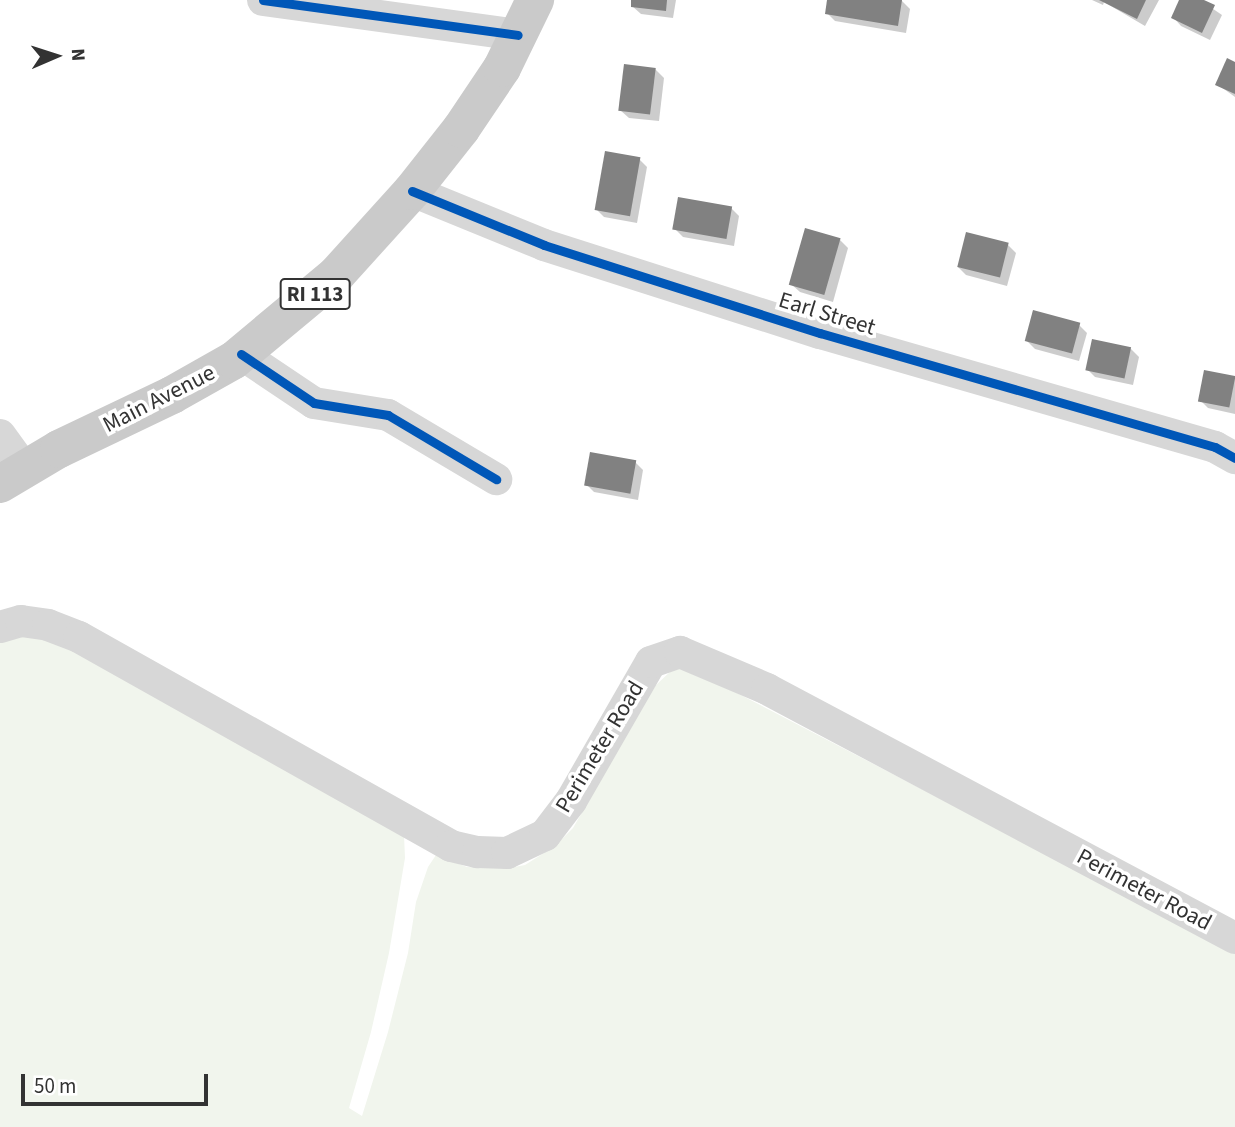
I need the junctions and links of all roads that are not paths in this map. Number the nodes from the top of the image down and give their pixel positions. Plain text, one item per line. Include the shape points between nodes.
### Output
1 (263, 0) edge
2 (271, 0) edge
3 (535, 0) edge
4 (518, 35) junction
5 (412, 191) junction
6 (241, 355) junction
7 (0, 435) edge
8 (1235, 458) edge
9 (12, 476) edge
10 (496, 479) dead end
11 (0, 627) edge
12 (1235, 938) edge

1 - 2 street
2 - 4 street
3 - 4 main road, Main Avenue / RI 113
4 - 5 main road, Main Avenue / RI 113 via 461,129
5 - 6 main road, Main Avenue / RI 113 via 336,275
5 - 8 street, Earl Street via 544,245 820,332 1215,447
6 - 9 main road, Main Avenue / RI 113
6 - 10 street via 314,403 388,415
7 - 9 street
11 - 12 street, Perimeter Road via 21,621 79,637 451,846 478,852 507,853 545,835 571,801 651,662 680,652 767,690

